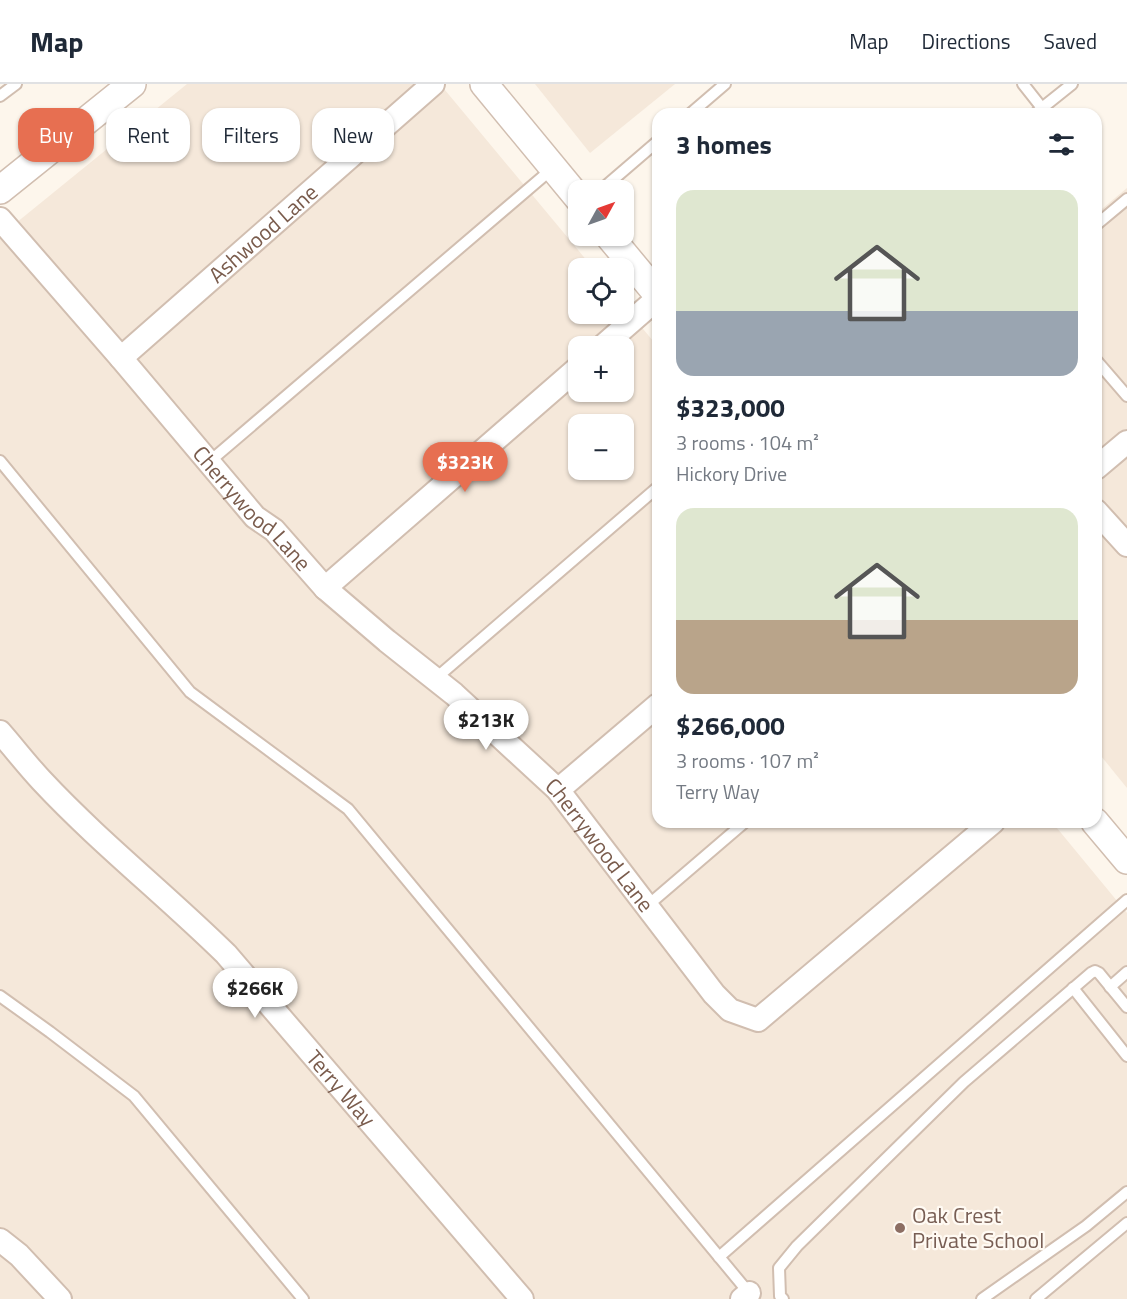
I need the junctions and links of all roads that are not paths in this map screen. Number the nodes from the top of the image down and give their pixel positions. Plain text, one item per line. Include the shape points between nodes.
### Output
1 (16, 84) edge
2 (132, 84) edge
3 (433, 84) edge
4 (483, 84) edge
5 (725, 84) edge
6 (1023, 84) edge
7 (1072, 84) edge
8 (0, 96) edge
9 (697, 108) edge
10 (1037, 108) edge
11 (1043, 108) edge
12 (652, 146) edge
13 (553, 168) junction
14 (613, 180) edge
15 (3, 182) edge
16 (568, 186) edge
17 (1127, 199) edge
18 (0, 219) edge
19 (1102, 220) edge
20 (617, 246) edge
21 (652, 289) edge
22 (652, 301) edge
23 (614, 336) edge
24 (122, 358) junction
25 (1102, 367) edge
26 (568, 377) edge
27 (1127, 396) edge
28 (1127, 442) edge
29 (0, 461) edge
30 (209, 462) junction
31 (1102, 463) edge
32 (652, 492) edge
33 (1102, 517) edge
34 (1127, 544) edge
35 (325, 588) junction
36 (435, 679) junction
37 (652, 710) edge
38 (0, 732) edge
39 (558, 790) junction
40 (738, 828) edge
41 (986, 828) edge
42 (1100, 828) edge
43 (1127, 860) edge
44 (1127, 900) edge
45 (647, 906) junction
46 (1127, 972) edge
47 (1110, 987) junction
48 (1072, 988) junction
49 (0, 996) edge
50 (1127, 1007) edge
51 (1127, 1056) edge
52 (1127, 1192) edge
53 (1127, 1223) edge
54 (0, 1240) edge
55 (719, 1257) junction
56 (746, 1296) edge
57 (60, 1299) edge
58 (303, 1299) edge
59 (522, 1299) edge
60 (783, 1299) edge
61 (982, 1299) edge
62 (1036, 1299) edge

1 - 8 lane
2 - 15 street
3 - 24 street, Ashwood Lane
4 - 13 street
5 - 9 lane
6 - 10 lane
7 - 11 lane
12 - 14 lane
13 - 16 street
13 - 30 lane
17 - 19 lane
18 - 24 street, Cherrywood Lane
20 - 21 street
22 - 23 street
24 - 30 street, Cherrywood Lane
25 - 27 lane
26 - 35 street
28 - 31 street
29 - 55 lane via 190,692 348,809
30 - 35 street, Cherrywood Lane via 255,517 274,530
32 - 36 lane
33 - 34 street
35 - 36 street, Cherrywood Lane
36 - 39 street, Cherrywood Lane
37 - 39 street
38 - 59 street, Terry Way via 100,839 226,954
39 - 45 street, Cherrywood Lane
40 - 45 lane
41 - 45 street, Cherrywood Lane via 758,1020 730,1010 714,994
42 - 43 street
44 - 55 lane
46 - 47 lane
47 - 48 lane via 1095,971
47 - 50 lane
48 - 51 lane
48 - 60 lane via 964,1082 798,1246 779,1268
49 - 58 lane via 134,1096
52 - 61 lane via 1086,1226
53 - 62 lane
54 - 57 street
55 - 56 lane

